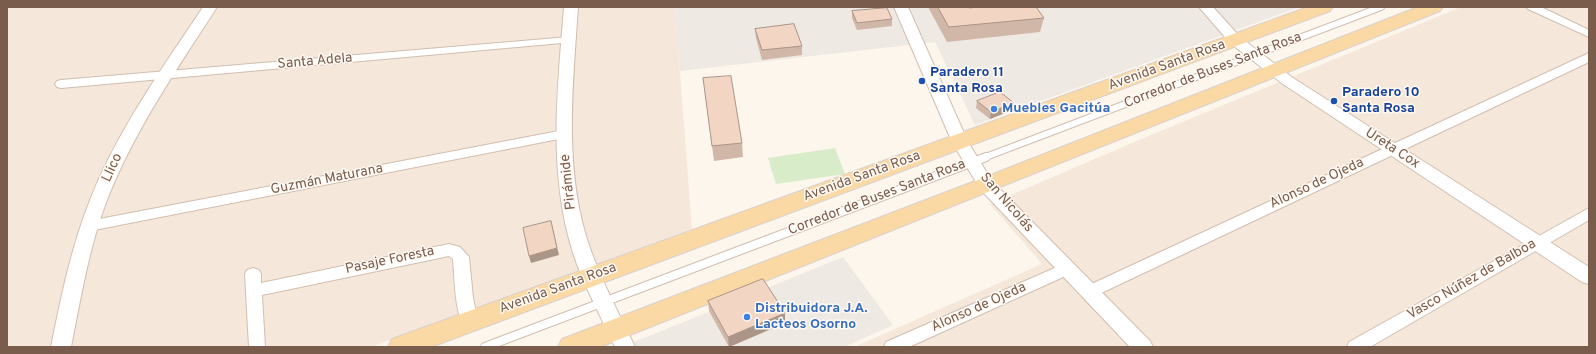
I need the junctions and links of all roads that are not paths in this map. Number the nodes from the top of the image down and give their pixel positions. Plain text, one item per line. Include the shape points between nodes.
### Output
1 (210, 7) edge
2 (571, 7) edge
3 (901, 7) edge
4 (1206, 7) edge
5 (1324, 7) edge
6 (1381, 7) edge
7 (1434, 7) edge
8 (1532, 7) edge
9 (1589, 34) edge
10 (569, 40) junction
11 (1235, 40) junction
12 (1254, 56) junction
13 (1589, 57) edge
14 (1274, 71) junction
15 (166, 76) junction
16 (61, 84) dead end
17 (564, 134) junction
18 (960, 142) junction
19 (1392, 150) junction
20 (972, 162) junction
21 (986, 185) junction
22 (1589, 213) edge
23 (89, 226) junction
24 (1536, 243) junction
25 (1066, 269) junction
26 (253, 274) dead end
27 (594, 276) junction
28 (1589, 277) edge
29 (254, 291) junction
30 (1089, 292) junction
31 (605, 302) junction
32 (470, 322) junction
33 (621, 338) edge
34 (61, 347) edge
35 (257, 347) edge
36 (401, 347) edge
37 (485, 347) edge
38 (571, 347) edge
39 (892, 347) edge
40 (1143, 347) edge
41 (1355, 347) edge

1 - 15 street, Llico
2 - 10 street, Pirámide
3 - 18 street, San Nicolás
4 - 11 street, Ureta Cox
5 - 11 main road, Avenida Santa Rosa
6 - 12 lane, Corredor de Buses Santa Rosa
7 - 14 main road
8 - 9 street
10 - 15 street, Santa Adela
10 - 17 street, Pirámide
11 - 12 street, Ureta Cox
11 - 18 main road, Avenida Santa Rosa
12 - 14 street, Ureta Cox
12 - 20 lane, Corredor de Buses Santa Rosa
13 - 19 street, Alonso de Ojeda
14 - 19 street, Ureta Cox
14 - 21 main road
15 - 16 street, Santa Adela
15 - 23 street, Llico via 124,145 98,200
17 - 23 street, Guzmán Maturana
17 - 27 street, Pirámide via 566,178 573,217
18 - 20 street, San Nicolás
18 - 27 main road, Avenida Santa Rosa
19 - 24 street, Ureta Cox
19 - 30 street, Alonso de Ojeda
20 - 21 street, San Nicolás
20 - 31 lane, Corredor de Buses Santa Rosa
21 - 25 street, San Nicolás
21 - 33 main road
22 - 24 street, Vasco Núñez de Balboa
23 - 34 street, Llico
24 - 28 street, Ureta Cox
24 - 41 street, Vasco Núñez de Balboa
25 - 30 street, San Nicolás
25 - 39 street, Alonso de Ojeda
26 - 29 street
27 - 31 street, Pirámide
27 - 32 main road, Avenida Santa Rosa
29 - 32 street, Pasaje Foresta via 449,250 455,251 461,257
29 - 35 street
30 - 40 street, San Nicolás
31 - 33 street, Pirámide
31 - 37 lane, Corredor de Buses Santa Rosa
32 - 36 main road, Avenida Santa Rosa
33 - 38 main road

